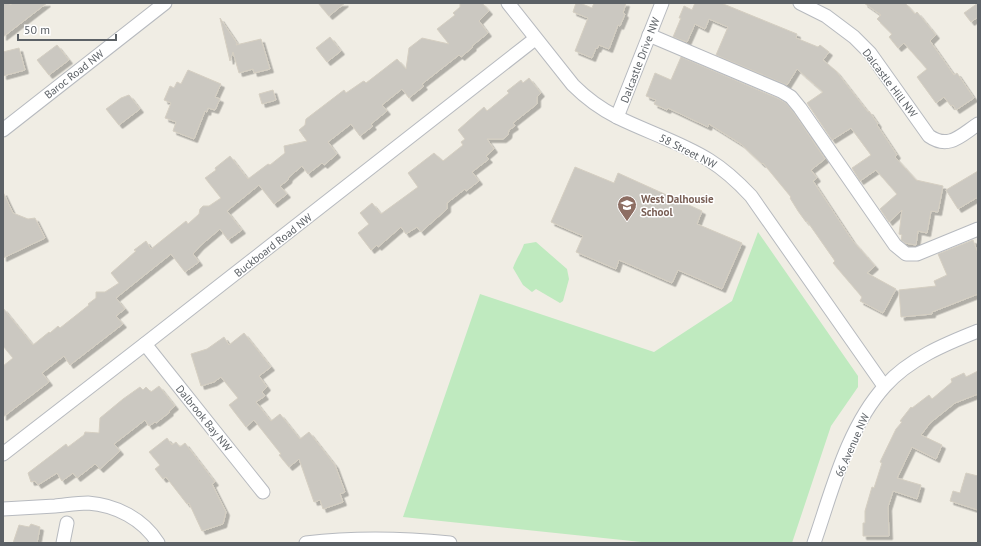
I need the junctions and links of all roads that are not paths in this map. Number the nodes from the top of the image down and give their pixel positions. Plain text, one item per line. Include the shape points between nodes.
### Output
1 (165, 3) edge
2 (508, 3) edge
3 (662, 3) edge
4 (800, 3) edge
5 (649, 36) junction
6 (535, 39) junction
7 (617, 117) junction
8 (978, 124) edge
9 (3, 130) edge
10 (978, 229) edge
11 (978, 331) edge
12 (145, 344) junction
13 (884, 386) junction
14 (5, 454) edge
15 (263, 492) dead end
16 (3, 502) edge
17 (26, 508) junction
18 (3, 509) edge
19 (67, 522) dead end
20 (63, 543) edge
21 (158, 543) edge
22 (306, 543) edge
23 (450, 543) edge
24 (814, 543) edge

1 - 9 street, Baroc Road NW
2 - 6 street, 58 Street NW
3 - 5 street, Dalcastle Drive NW
4 - 8 street, Dalcastle Hill NW via 826,16 870,53 928,136 947,142
5 - 7 street, Dalcastle Drive NW
5 - 10 street via 791,97 895,245 906,254 917,254
6 - 7 street, 58 Street NW via 572,85 599,107
6 - 12 street, Buckboard Road NW
7 - 13 street, 58 Street NW via 708,160 739,182
11 - 13 street, 66 Avenue NW via 947,343 923,357
12 - 14 street, Buckboard Road NW
12 - 15 street, Dalbrook Bay NW
13 - 24 street, 66 Avenue NW via 864,414 845,454
16 - 17 street
17 - 18 street
17 - 21 street via 82,503 110,507 143,525
19 - 20 street
22 - 23 street via 335,539 391,538

